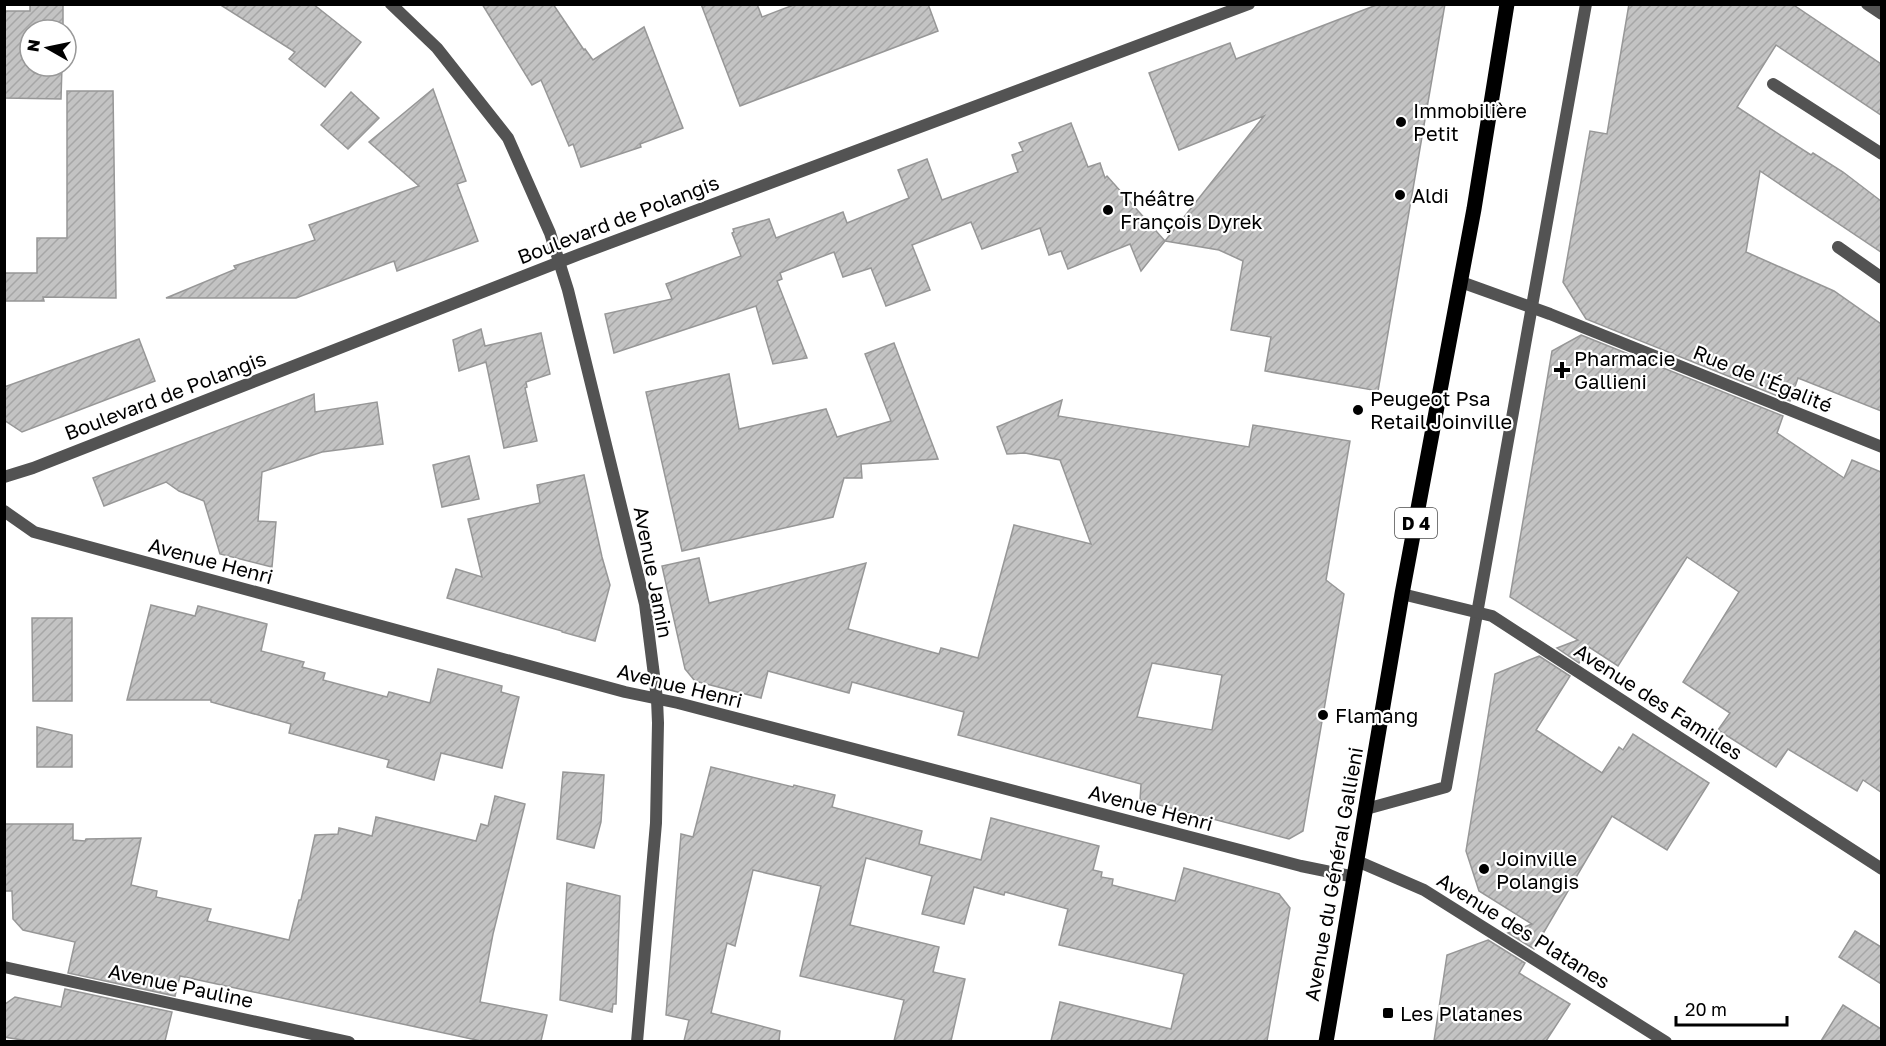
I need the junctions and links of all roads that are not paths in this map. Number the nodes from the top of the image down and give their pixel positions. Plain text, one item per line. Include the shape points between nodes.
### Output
1 (391, 4) edge
2 (1249, 4) edge
3 (1507, 4) edge
4 (1586, 4) edge
5 (1867, 4) edge
6 (1881, 14) edge
7 (1773, 84) dead end
8 (1881, 154) edge
9 (1838, 247) dead end
10 (559, 261) junction
11 (1881, 278) edge
12 (1461, 282) junction
13 (1533, 307) junction
14 (1881, 447) edge
15 (4, 477) edge
16 (4, 511) edge
17 (1402, 594) junction
18 (1478, 612) junction
19 (657, 699) junction
20 (1366, 809) junction
21 (1357, 861) junction
22 (1881, 869) edge
23 (1354, 877) junction
24 (4, 967) edge
25 (349, 1041) edge
26 (637, 1041) edge
27 (1326, 1041) edge
28 (1666, 1041) edge

1 - 10 street, Avenue Jamin via 437,48 508,138
2 - 10 street, Boulevard de Polangis
3 - 12 main road, Avenue du Général Gallieni / D 4
4 - 13 street
5 - 6 street
7 - 8 street
9 - 11 street
10 - 15 street, Boulevard de Polangis
10 - 19 street, Avenue Jamin via 645,604
12 - 13 street, Rue de l'Égalité
12 - 17 main road, Avenue du Général Gallieni / D 4
13 - 14 street, Rue de l'Égalité
13 - 18 street
16 - 19 street, Avenue Henri via 34,532
17 - 18 street, Avenue des Familles
17 - 20 main road, Avenue du Général Gallieni / D 4
18 - 20 street via 1446,787
18 - 22 street, Avenue des Familles via 1492,616
19 - 23 street, Avenue Henri
19 - 26 street, Avenue Jamin via 656,823
20 - 21 main road, Avenue du Général Gallieni / D 4
21 - 23 main road, Avenue du Général Gallieni / D 4
21 - 28 street, Avenue des Platanes via 1425,890
23 - 27 main road, Avenue du Général Gallieni / D 4
24 - 25 street, Avenue Pauline

